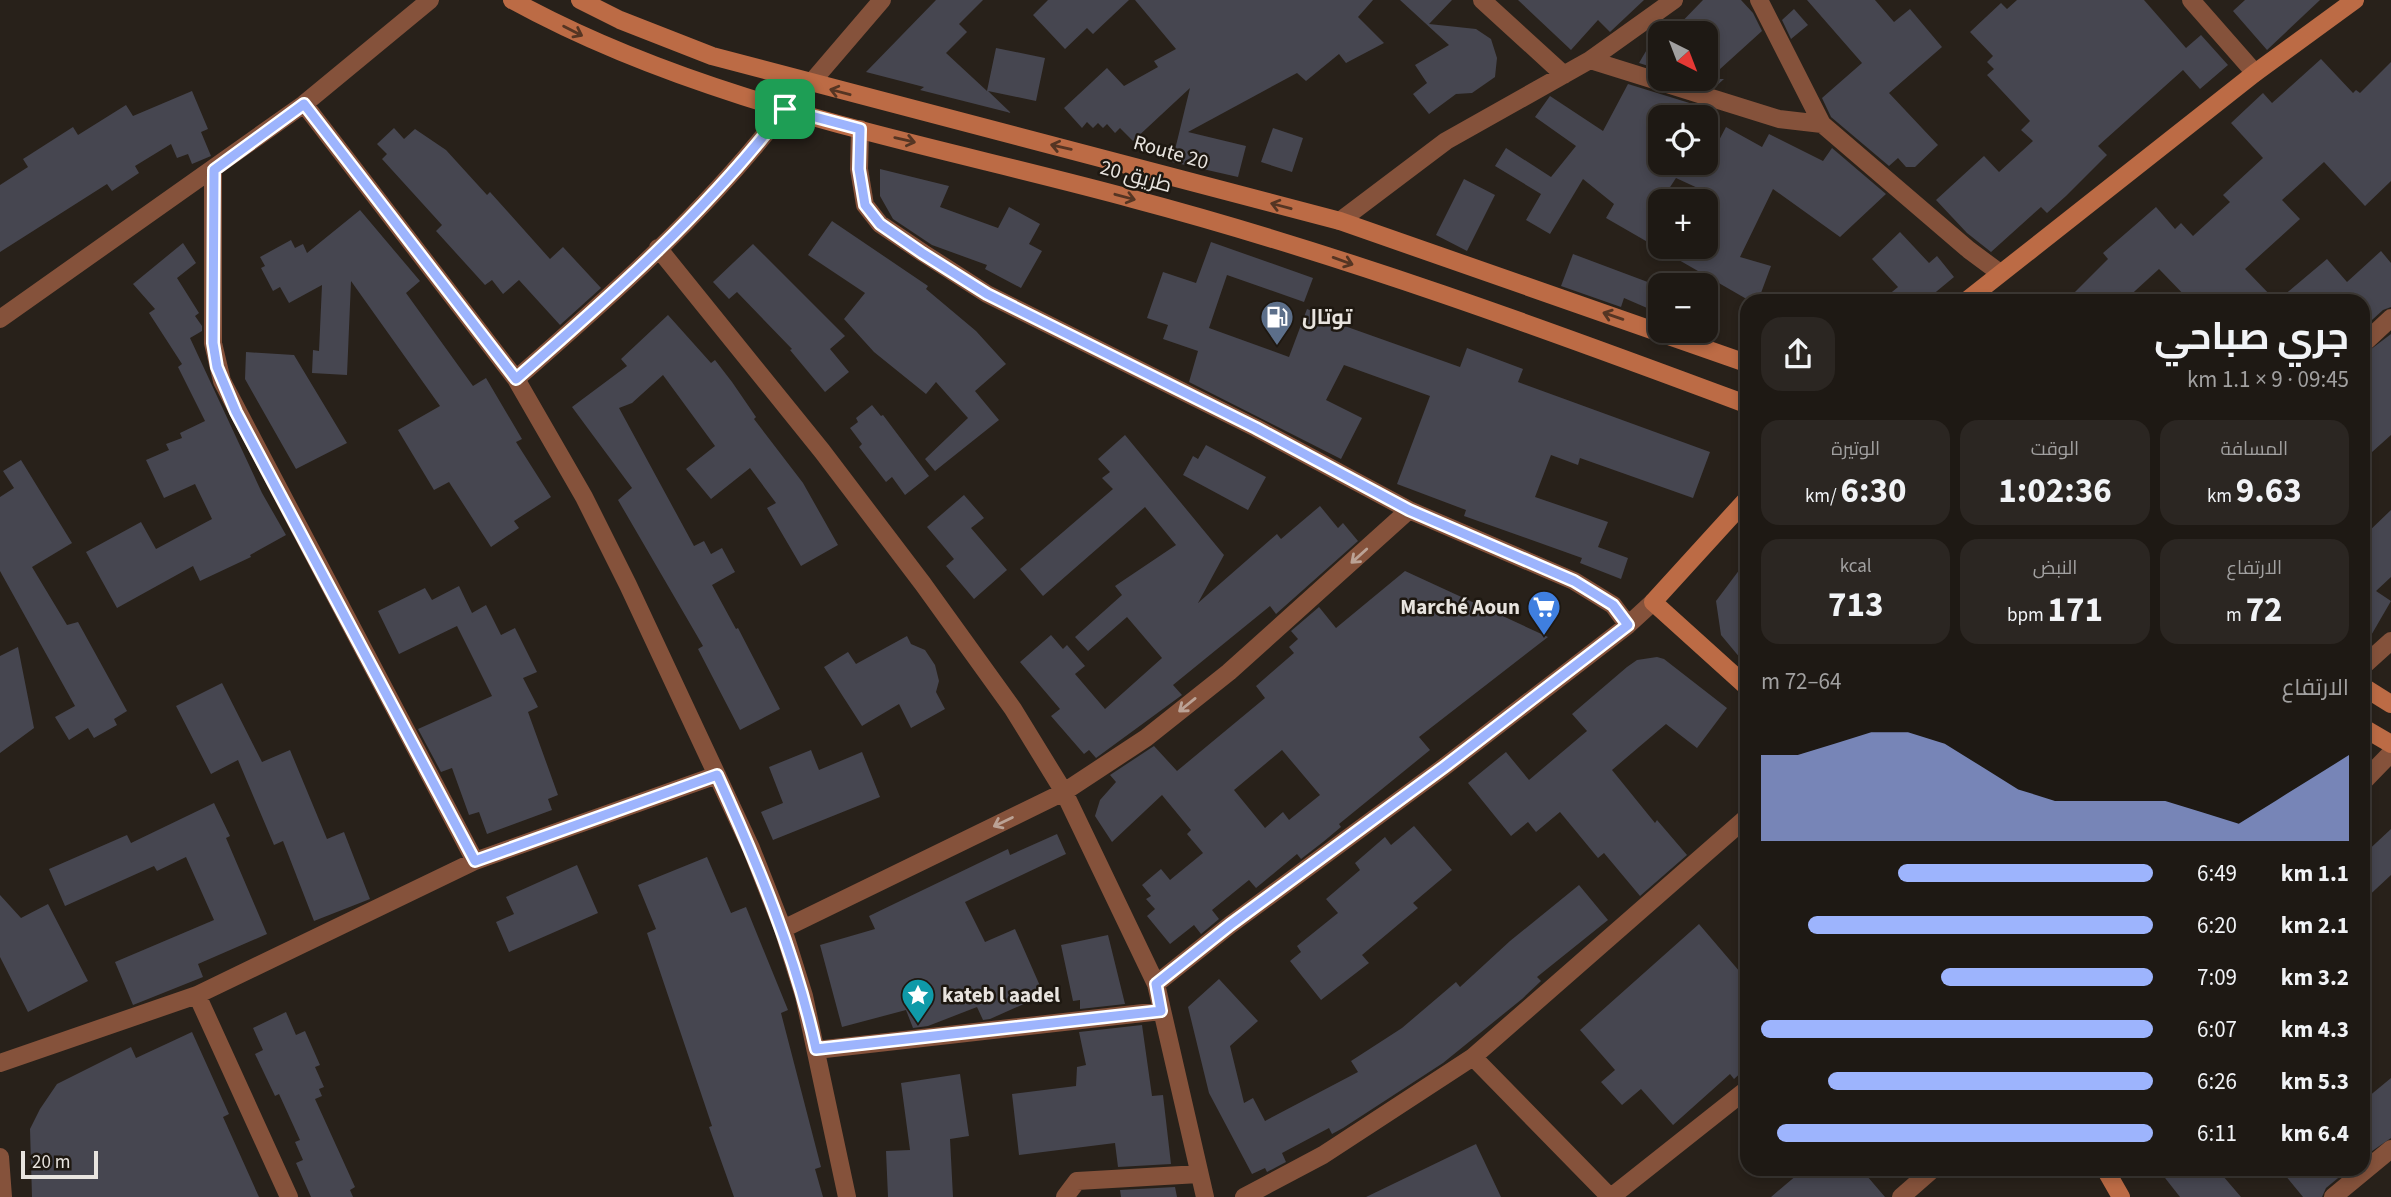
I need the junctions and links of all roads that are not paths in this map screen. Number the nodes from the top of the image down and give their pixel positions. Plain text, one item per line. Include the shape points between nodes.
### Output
1 (430, 0) edge
2 (512, 0) edge
3 (580, 0) edge
4 (882, 0) edge
5 (1482, 0) edge
6 (1674, 0) edge
7 (1759, 0) edge
8 (2191, 0) edge
9 (2355, 0) edge
10 (1590, 60) junction
11 (2255, 72) junction
12 (1564, 75) junction
13 (810, 84) junction
14 (304, 104) junction
15 (785, 109) junction
16 (1822, 124) junction
17 (860, 129) junction
18 (214, 170) junction
19 (1340, 221) junction
20 (658, 248) junction
21 (2000, 273) junction
22 (1974, 294) edge
23 (2391, 318) edge
24 (0, 319) edge
25 (2370, 338) edge
26 (1740, 361) edge
27 (516, 379) junction
28 (1740, 402) edge
29 (1740, 507) edge
30 (1409, 510) junction
31 (1653, 602) junction
32 (1628, 625) junction
33 (2391, 641) edge
34 (2370, 660) edge
35 (1740, 681) edge
36 (2370, 692) edge
37 (2391, 704) edge
38 (2370, 732) edge
39 (2391, 744) edge
40 (2391, 753) edge
41 (717, 775) junction
42 (2370, 775) edge
43 (1065, 792) junction
44 (1740, 823) edge
45 (475, 861) junction
46 (783, 929) junction
47 (1156, 984) junction
48 (197, 995) junction
49 (1161, 1011) junction
50 (816, 1049) junction
51 (1473, 1057) junction
52 (0, 1063) edge
53 (1740, 1095) edge
54 (2391, 1149) edge
55 (0, 1157) edge
56 (2370, 1166) edge
57 (1199, 1174) junction
58 (1925, 1176) edge
59 (2109, 1176) edge
60 (2358, 1176) edge
61 (3, 1197) edge
62 (289, 1197) edge
63 (847, 1197) edge
64 (1065, 1197) edge
65 (1205, 1197) edge
66 (1244, 1197) edge
67 (1610, 1197) edge
68 (1901, 1197) edge
69 (2121, 1197) edge
70 (2333, 1197) edge

1 - 14 street
2 -> 15 main road, طريق 20 via 601,45 687,80
3 - 13 main road, Route 20 via 712,56
4 - 13 street
5 - 12 street
6 - 10 street
7 - 16 street
8 - 11 street
9 - 11 main road
10 - 12 street
10 - 16 street via 1779,119
11 - 21 main road
12 - 19 street via 1446,141
19 -> 13 main road, Route 20
14 - 18 street
14 - 27 street
15 - 17 main road, طريق 20
15 - 20 street
16 - 21 street
17 -> 28 main road, طريق 20 via 1294,243
17 - 30 street via 862,197 873,217 890,232 987,294
18 - 24 street
18 - 45 street via 213,343 222,381
26 -> 19 main road, Route 20
20 - 27 street
20 - 43 street via 923,584 1013,709
21 - 22 main road
23 - 25 street
27 - 41 street via 584,497
29 - 31 main road
30 - 32 street via 1574,581 1613,605
30 -> 43 street via 1229,672 1146,738
31 - 32 street
31 - 35 main road
32 - 47 street
33 - 34 street
36 - 37 main road
38 - 39 main road
40 - 42 street
41 - 45 street
41 - 46 street
43 -> 46 street
43 - 47 street
44 - 51 street
45 - 48 street
46 - 50 street
47 - 49 street
48 - 52 street
48 - 62 street
49 - 50 street
49 - 57 street
50 - 63 street
51 - 66 street via 1323,1155
51 - 67 street
53 - 67 street
54 - 56 street
55 - 61 street
57 - 64 street via 1077,1181
57 - 65 street
58 - 68 street
59 - 69 main road
60 - 70 street

